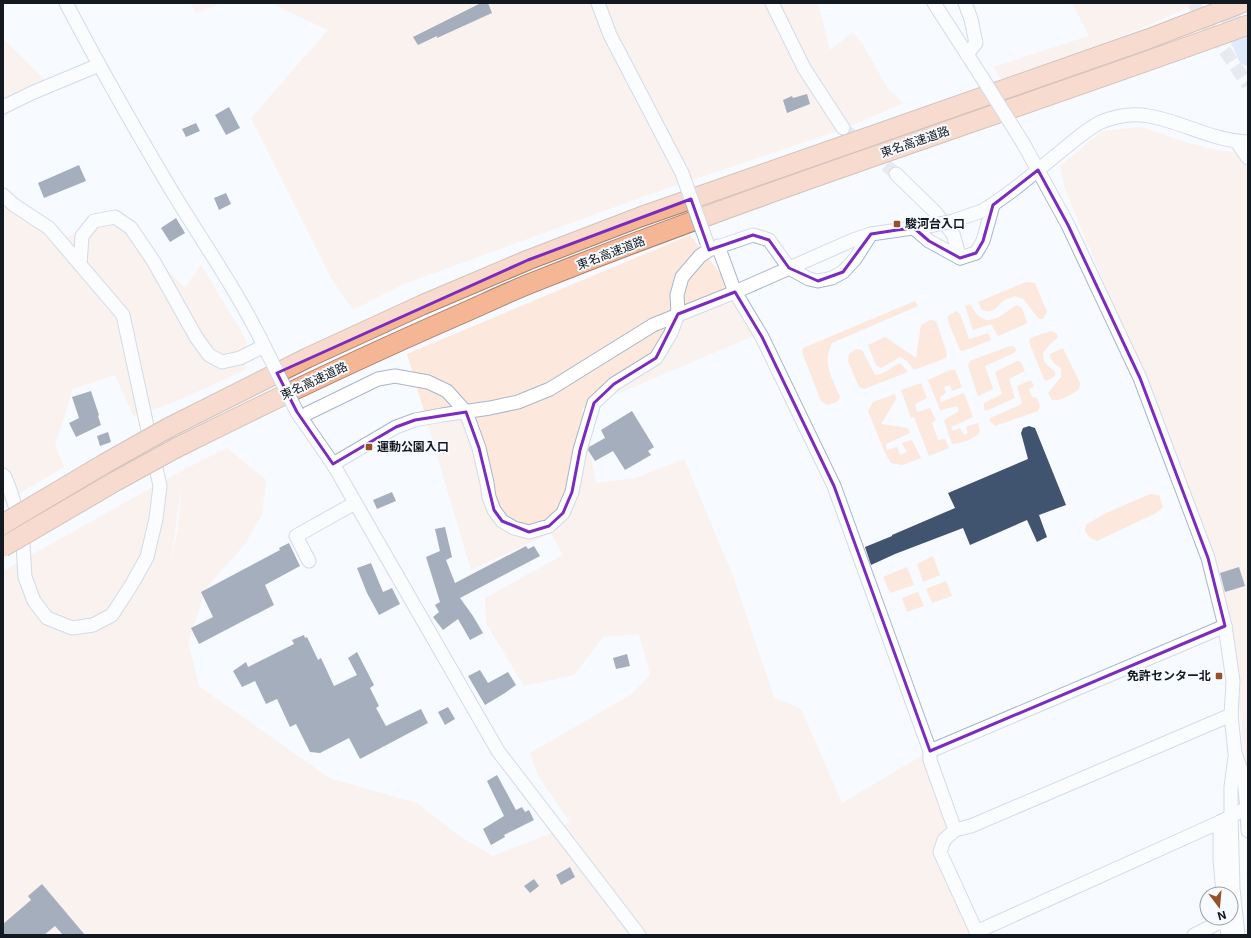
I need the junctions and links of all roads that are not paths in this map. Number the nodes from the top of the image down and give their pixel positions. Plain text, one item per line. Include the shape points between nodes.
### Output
1 (66, 3) edge
2 (598, 3) edge
3 (772, 3) edge
4 (934, 3) edge
5 (965, 3) edge
6 (1242, 3) edge
7 (1248, 25) edge
8 (967, 54) junction
9 (99, 65) junction
10 (3, 108) edge
11 (843, 128) tunnel mouth
12 (1242, 142) edge
13 (1248, 158) edge
14 (1038, 170) junction
15 (896, 174) tunnel mouth
16 (3, 195) edge
17 (988, 208) junction
18 (914, 228) junction
19 (871, 234) junction
20 (711, 246) junction
21 (960, 258) junction
22 (80, 264) junction
23 (789, 268) junction
24 (735, 292) junction
25 (678, 314) junction
26 (266, 350) junction
27 (466, 412) junction
28 (298, 414) junction
29 (333, 464) junction
30 (3, 475) edge
31 (355, 503) junction
32 (3, 524) edge
33 (3, 547) edge
34 (309, 561) dead end
35 (1225, 626) junction
36 (1231, 715) junction
37 (930, 751) junction
38 (1235, 753) junction
39 (1247, 808) edge
40 (1225, 819) junction
41 (955, 830) junction
42 (1248, 831) edge
43 (1222, 886) edge
44 (1211, 926) edge
45 (977, 934) edge
46 (639, 935) edge
47 (1194, 935) edge
48 (1238, 935) edge

1 - 9 street
2 - 20 street, bridge via 610,35 682,173
3 - 11 street via 804,68
4 - 8 street
5 - 8 street via 976,43
6 - 32 highway, 東名高速道路, bridge via 1148,39 648,215 528,260 314,355 168,428
7 - 33 highway, 東名高速道路, bridge via 854,163 537,281 318,378 176,448
8 - 14 street, bridge
9 - 10 street
9 - 26 street via 167,184 241,302
12 - 13 street
12 - 14 street via 1220,139 1148,116 1118,117 1087,130
14 - 17 street
14 - 35 street via 1068,225 1140,378 1208,558
15 - 21 street via 934,211 953,234
16 - 22 street via 49,228
17 - 18 street, bridge via 953,221
17 - 21 street via 980,247 976,253
18 - 19 street
18 - 21 street via 929,241
19 - 23 street
19 - 23 street via 855,259 843,272 832,278 818,281 808,279
20 - 23 street via 753,235 769,240
20 - 24 street
20 - 25 street via 682,277 677,295
22 - 26 street via 82,236 94,221 115,217 131,228 154,262 196,337 209,354 222,362
22 - 30 street via 123,315 160,486 156,519 147,557 112,616 92,626 72,628 47,618 34,600 25,578 22,528
23 - 24 street
24 - 25 street
24 - 37 street via 762,337 834,486
25 - 27 street via 653,325 550,389 518,402
25 - 27 street via 671,333 656,358 614,384 594,403 580,450 572,492 563,513 549,526 529,532 502,521 489,497 479,448
26 - 28 street, bridge
27 - 28 street via 447,391 428,382 396,376 378,379
27 - 29 street via 415,420
28 - 29 street
29 - 31 street
31 - 34 street via 296,536
31 - 46 street via 498,750
35 - 36 street via 1234,681
35 - 37 street
36 - 38 street
36 - 41 street via 971,826
37 - 41 street via 930,760
38 - 39 street via 1244,779
38 - 40 street
39 - 40 street
39 - 42 street
40 - 43 street via 1220,860
40 - 45 street
40 - 48 street
41 - 45 street via 944,840 940,852
44 - 47 street

